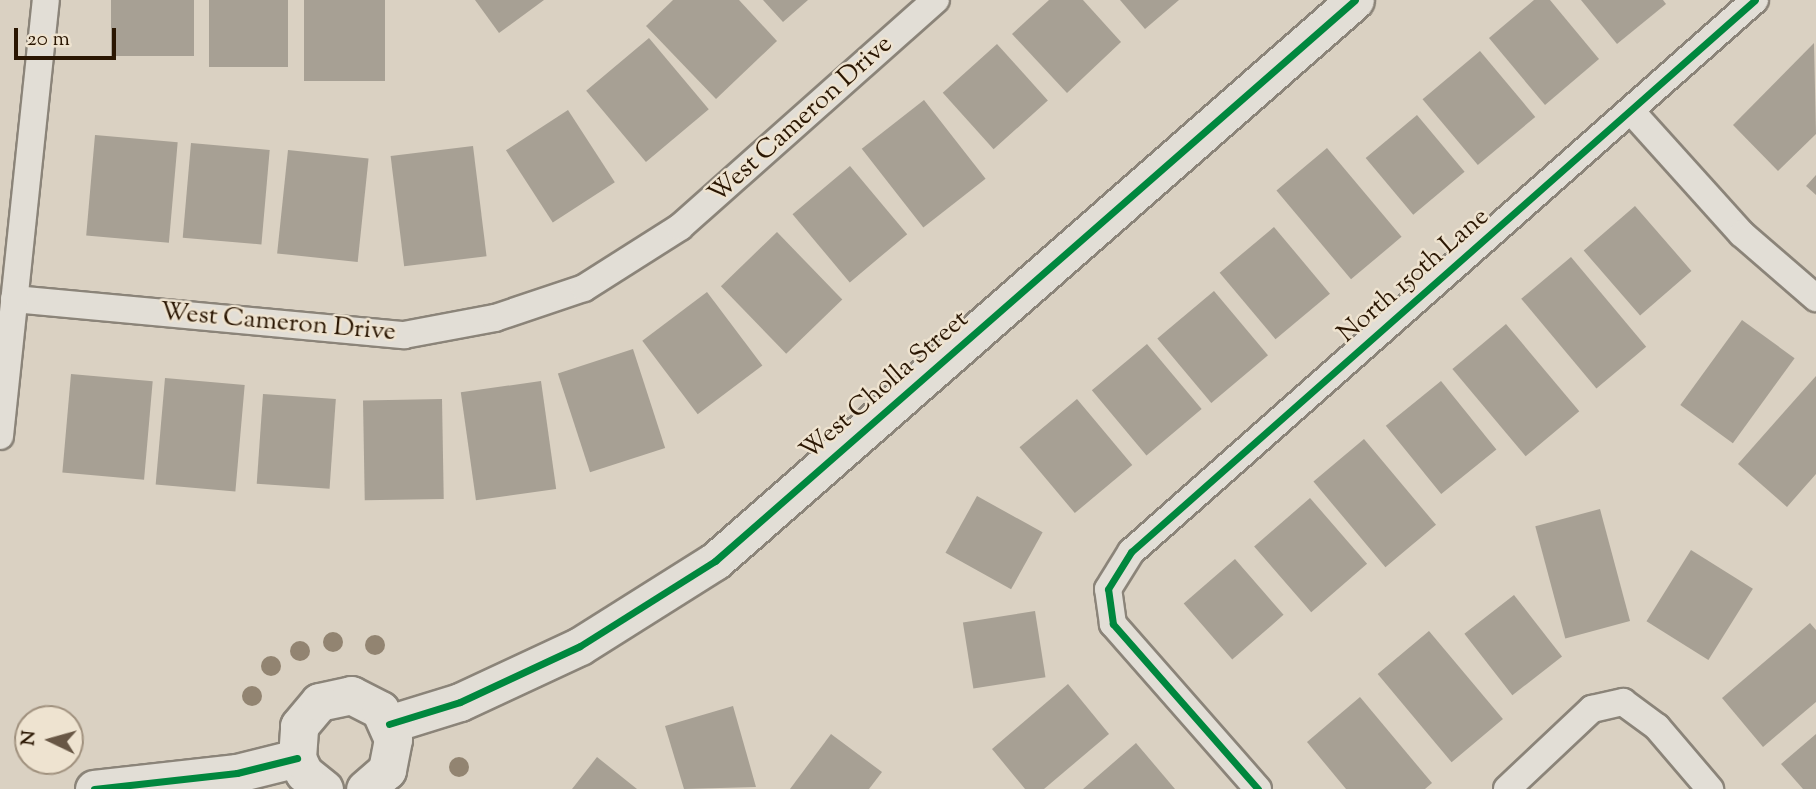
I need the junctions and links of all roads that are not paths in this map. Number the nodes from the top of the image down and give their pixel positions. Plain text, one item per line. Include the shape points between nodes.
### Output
1 (46, 0) edge
2 (936, 0) edge
3 (1755, 0) edge
4 (1346, 3) edge
5 (1632, 112) junction
6 (1816, 298) edge
7 (14, 299) junction
8 (0, 436) edge
9 (389, 724) junction
10 (297, 758) junction
11 (94, 789) edge
12 (324, 789) edge
13 (365, 789) edge
14 (1258, 789) edge
15 (1507, 789) edge
16 (1710, 789) edge

1 - 7 street
2 - 7 street, West Cameron Drive via 680,227 584,288 495,318 404,335
3 - 5 street, North 150th Lane
4 - 9 street, West Cholla Street via 715,561 580,646 460,702
5 - 6 street via 1742,234
5 - 14 street, North 150th Lane via 1131,552 1108,589 1113,624
7 - 8 street
9 - 10 street via 380,710 351,695 319,702 299,726
9 - 13 street via 393,755 387,770
10 - 11 street via 237,773
10 - 12 street via 304,773
15 - 16 street via 1592,709 1623,702 1657,727

